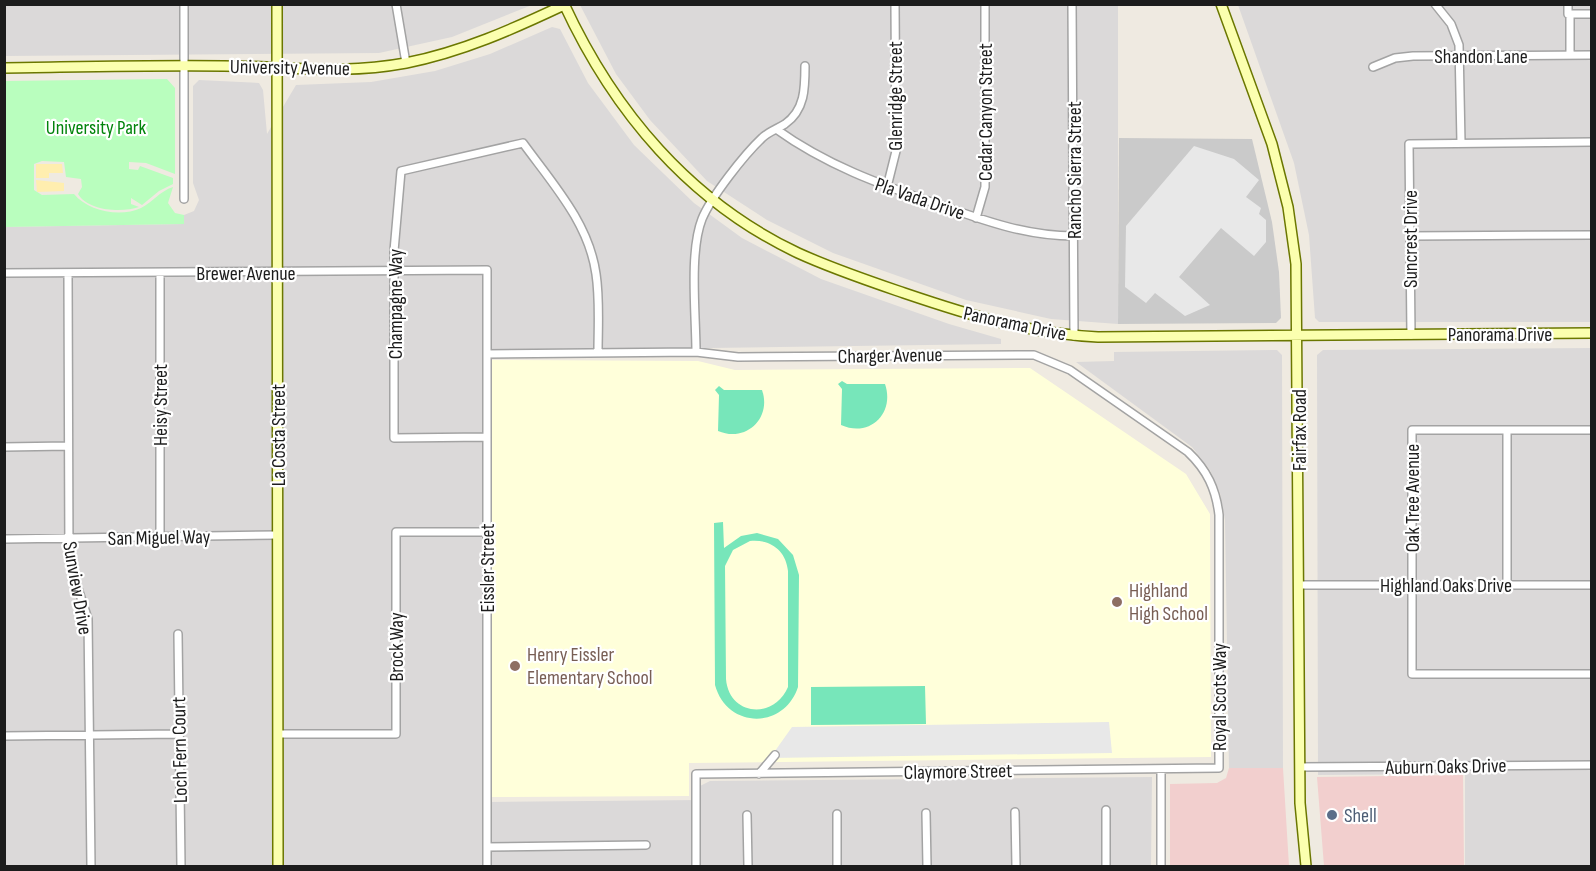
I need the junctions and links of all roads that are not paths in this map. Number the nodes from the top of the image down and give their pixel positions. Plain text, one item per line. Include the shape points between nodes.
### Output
1 (184, 4) edge
2 (277, 4) edge
3 (396, 4) edge
4 (895, 4) edge
5 (985, 4) edge
6 (1072, 4) edge
7 (1221, 4) edge
8 (1435, 4) edge
9 (1568, 4) edge
10 (564, 5) edge
11 (1570, 14) junction
12 (1592, 14) edge
13 (1570, 55) junction
14 (1592, 55) edge
15 (1460, 56) junction
16 (406, 63) junction
17 (184, 66) junction
18 (805, 66) dead end
19 (1373, 67) dead end
20 (4, 68) edge
21 (277, 69) junction
22 (776, 129) junction
23 (1592, 142) edge
24 (1461, 143) junction
25 (887, 187) junction
26 (184, 199) dead end
27 (712, 200) junction
28 (976, 218) junction
29 (1592, 235) edge
30 (1074, 236) junction
31 (1410, 236) junction
32 (487, 270) joint
33 (394, 272) junction
34 (4, 273) edge
35 (68, 273) junction
36 (160, 273) junction
37 (278, 273) junction
38 (1592, 333) edge
39 (1411, 335) junction
40 (1074, 336) junction
41 (1298, 336) junction
42 (696, 352) junction
43 (598, 353) junction
44 (487, 354) junction
45 (1507, 430) junction
46 (1592, 430) edge
47 (487, 437) junction
48 (68, 446) junction
49 (4, 447) edge
50 (1219, 518) joint
51 (487, 532) junction
52 (278, 535) junction
53 (160, 537) junction
54 (68, 538) junction
55 (4, 539) edge
56 (1300, 585) junction
57 (1412, 585) junction
58 (1507, 585) junction
59 (1592, 585) edge
60 (178, 634) dead end
61 (1592, 674) edge
62 (179, 734) junction
63 (278, 734) junction
64 (89, 735) junction
65 (4, 736) edge
66 (775, 755) dead end
67 (1592, 765) edge
68 (1300, 767) junction
69 (1219, 768) joint
70 (1161, 769) junction
71 (759, 774) junction
72 (1106, 810) dead end
73 (1015, 812) dead end
74 (926, 813) dead end
75 (837, 814) dead end
76 (747, 815) dead end
77 (646, 845) dead end
78 (487, 847) junction
79 (91, 867) edge
80 (181, 867) edge
81 (278, 867) edge
82 (487, 867) edge
83 (696, 867) edge
84 (748, 867) edge
85 (837, 867) edge
86 (927, 867) edge
87 (1016, 867) edge
88 (1106, 867) edge
89 (1161, 867) edge
90 (1306, 867) edge

1 - 17 street
2 - 21 street, La Costa Street
3 - 16 street
4 - 25 street, Glenridge Street via 896,157
5 - 28 street, Cedar Canyon Street via 985,187
6 - 30 street, Rancho Sierra Street
7 - 41 street, Fairfax Road via 1281,177 1296,264
8 - 15 street via 1456,34
9 - 11 street
10 - 16 street, University Avenue via 477,43
10 - 27 street, Panorama Drive via 592,61 629,116 668,160
11 - 12 street
11 - 13 street
13 - 14 street, Shandon Lane
13 - 15 street, Shandon Lane
15 - 19 street, Shandon Lane via 1406,56
15 - 24 street
16 - 21 street, University Avenue via 350,70
17 - 20 street, University Avenue
17 - 21 street, University Avenue
17 - 26 street
18 - 22 street via 802,103 791,119
21 - 37 street, La Costa Street
22 - 25 street, Pla Vada Drive via 836,166
22 - 27 street via 760,140
23 - 24 street
24 - 31 street, Suncrest Drive via 1409,144
25 - 28 street, Pla Vada Drive
27 - 40 street, Panorama Drive via 775,241 848,274 994,322
27 - 42 street via 696,247
28 - 30 street, Pla Vada Drive via 1024,232
29 - 31 street
30 - 40 street, Rancho Sierra Street
31 - 39 street, Suncrest Drive
32 - 33 street, Brewer Avenue
32 - 44 street, Eissler Street
33 - 37 street, Brewer Avenue
33 - 43 street, Champagne Way via 401,171 523,143 572,211 587,241 598,289
33 - 47 street, Champagne Way via 394,438
34 - 35 street, Brewer Avenue
35 - 36 street, Brewer Avenue
35 - 48 street, Sunview Drive
36 - 37 street, Brewer Avenue
36 - 53 street, Heisy Street
37 - 52 street, La Costa Street
38 - 39 street, Panorama Drive
39 - 41 street, Panorama Drive
40 - 41 street, Panorama Drive
41 - 56 street, Fairfax Road
42 - 43 street, Charger Avenue
42 - 50 street, Charger Avenue via 738,357 1020,353 1048,359 1070,370 1196,460 1215,492
43 - 44 street, Charger Avenue
44 - 47 street, Eissler Street
45 - 46 street
45 - 57 street, Oak Tree Avenue via 1412,430
45 - 58 street
47 - 51 street, Eissler Street
48 - 49 street
48 - 54 street, Sunview Drive
50 - 69 street, Royal Scots Way
51 - 63 street, Brock Way via 396,532 396,734
51 - 78 street, Eissler Street
52 - 53 street, San Miguel Way
52 - 63 street, La Costa Street
53 - 54 street, San Miguel Way
54 - 55 street, San Miguel Way
54 - 64 street, Sunview Drive via 71,573 88,620
56 - 57 street, Highland Oaks Drive
56 - 68 street, Fairfax Road
57 - 58 street, Highland Oaks Drive
57 - 61 street, Oak Tree Avenue via 1412,674
58 - 59 street, Highland Oaks Drive
60 - 62 street, Loch Fern Court
62 - 64 street
62 - 80 street, Loch Fern Court
63 - 81 street, La Costa Street
64 - 65 street
64 - 79 street, Sunview Drive
66 - 71 street
67 - 68 street, Auburn Oaks Drive
68 - 90 street, Fairfax Road
69 - 70 street, Claymore Street
70 - 71 street, Claymore Street
70 - 89 street
71 - 83 street, Claymore Street via 696,774
72 - 88 street
73 - 87 street
74 - 86 street
75 - 85 street
76 - 84 street
77 - 78 street
78 - 82 street, Eissler Street

